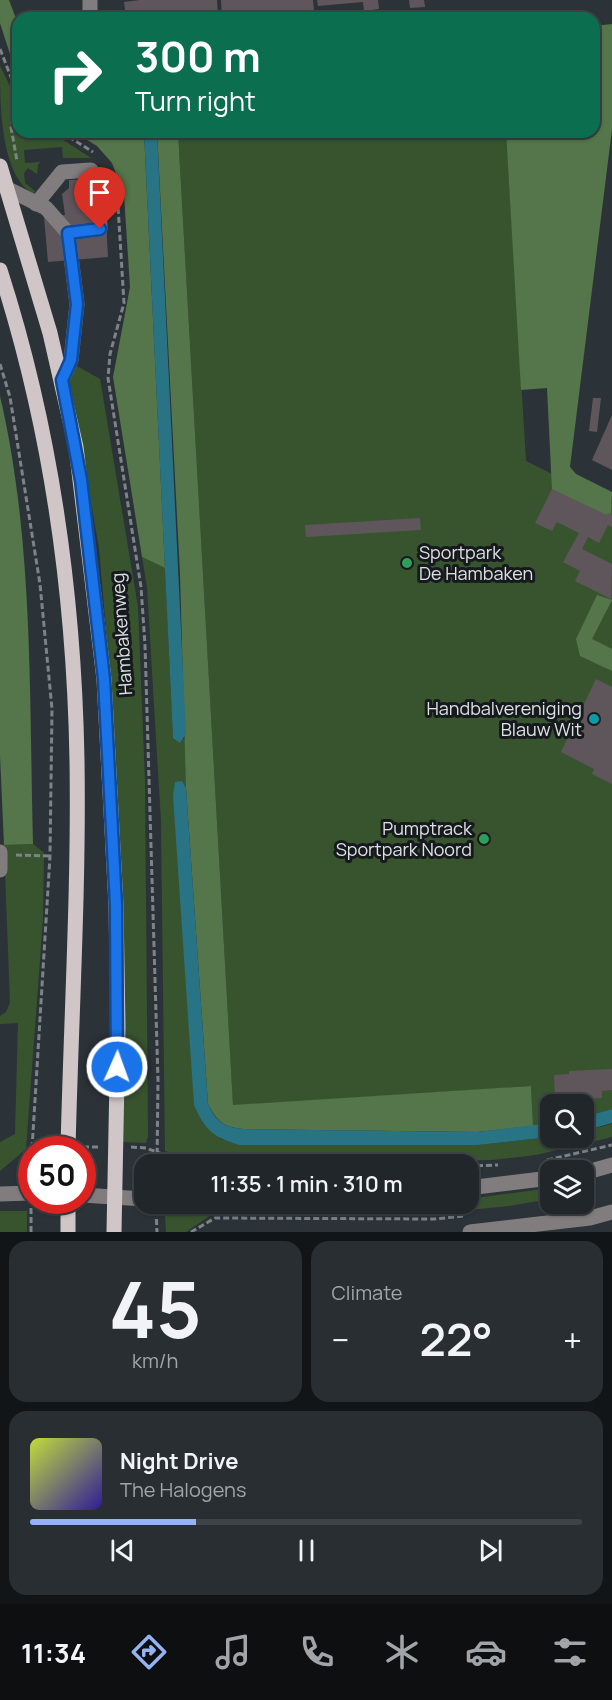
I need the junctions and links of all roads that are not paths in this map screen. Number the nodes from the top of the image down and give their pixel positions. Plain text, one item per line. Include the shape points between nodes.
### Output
1 (0, 166) edge
2 (6, 188) junction
3 (36, 204) junction
4 (68, 233) junction
5 (0, 270) edge
6 (62, 380) junction
7 (0, 853) edge
8 (0, 870) edge
9 (68, 1136) edge
10 (612, 1165) edge
11 (594, 1170) edge
12 (540, 1179) edge
13 (479, 1187) edge
14 (18, 1193) edge
15 (0, 1194) edge
16 (96, 1196) edge
17 (114, 1198) junction
18 (134, 1199) edge
19 (612, 1212) edge
20 (68, 1214) edge
21 (68, 1232) edge
22 (114, 1232) edge
23 (470, 1232) edge

1 - 2 main road, Hambakenweg
2 - 3 street
2 - 6 main road, Hambakenweg
3 - 4 street via 46,208
3 - 4 street via 62,172 91,170 96,176 100,229
4 - 6 street via 77,304 71,360
5 - 9 main road via 48,458 66,585 74,680 77,761
6 - 17 main road, Hambakenweg via 82,486 104,679 116,905
7 - 8 street
10 - 11 street
12 - 13 street
14 - 15 street
16 - 17 street
17 - 18 street
17 - 22 main road, Hambakenweg
19 - 23 street
20 - 21 main road

